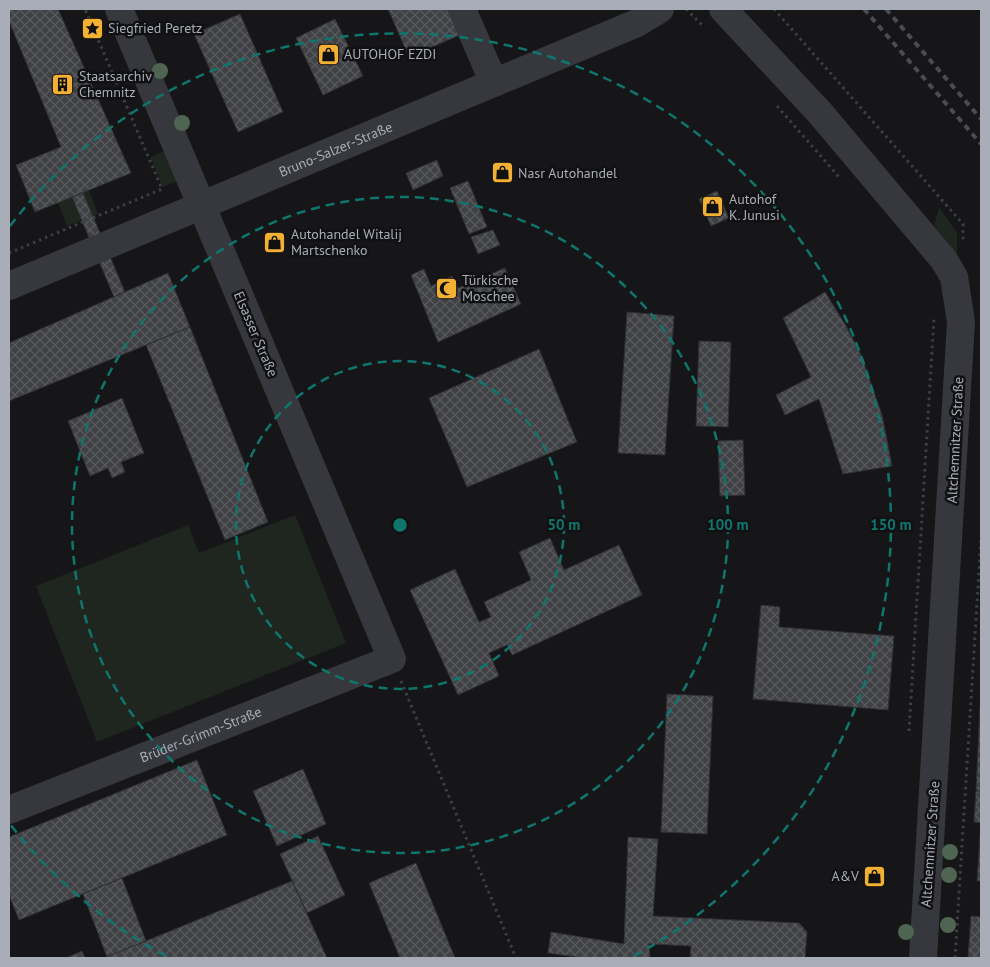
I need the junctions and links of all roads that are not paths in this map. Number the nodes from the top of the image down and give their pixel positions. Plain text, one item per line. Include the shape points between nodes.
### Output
1 (120, 9) edge
2 (462, 9) edge
3 (660, 9) edge
4 (714, 19) edge
5 (494, 83) junction
6 (202, 206) junction
7 (9, 286) edge
8 (392, 660) joint
9 (9, 810) edge
10 (923, 958) edge

1 - 6 street, Elsasser Straße
2 - 5 street
3 - 5 street, Bruno-Salzer-Straße via 638,23
4 - 10 street, Altchemnitzer Straße via 820,113 944,260 954,277 961,322
5 - 6 street, Bruno-Salzer-Straße
6 - 7 street, Bruno-Salzer-Straße
6 - 8 street, Elsasser Straße
8 - 9 street, Brüder-Grimm-Straße

